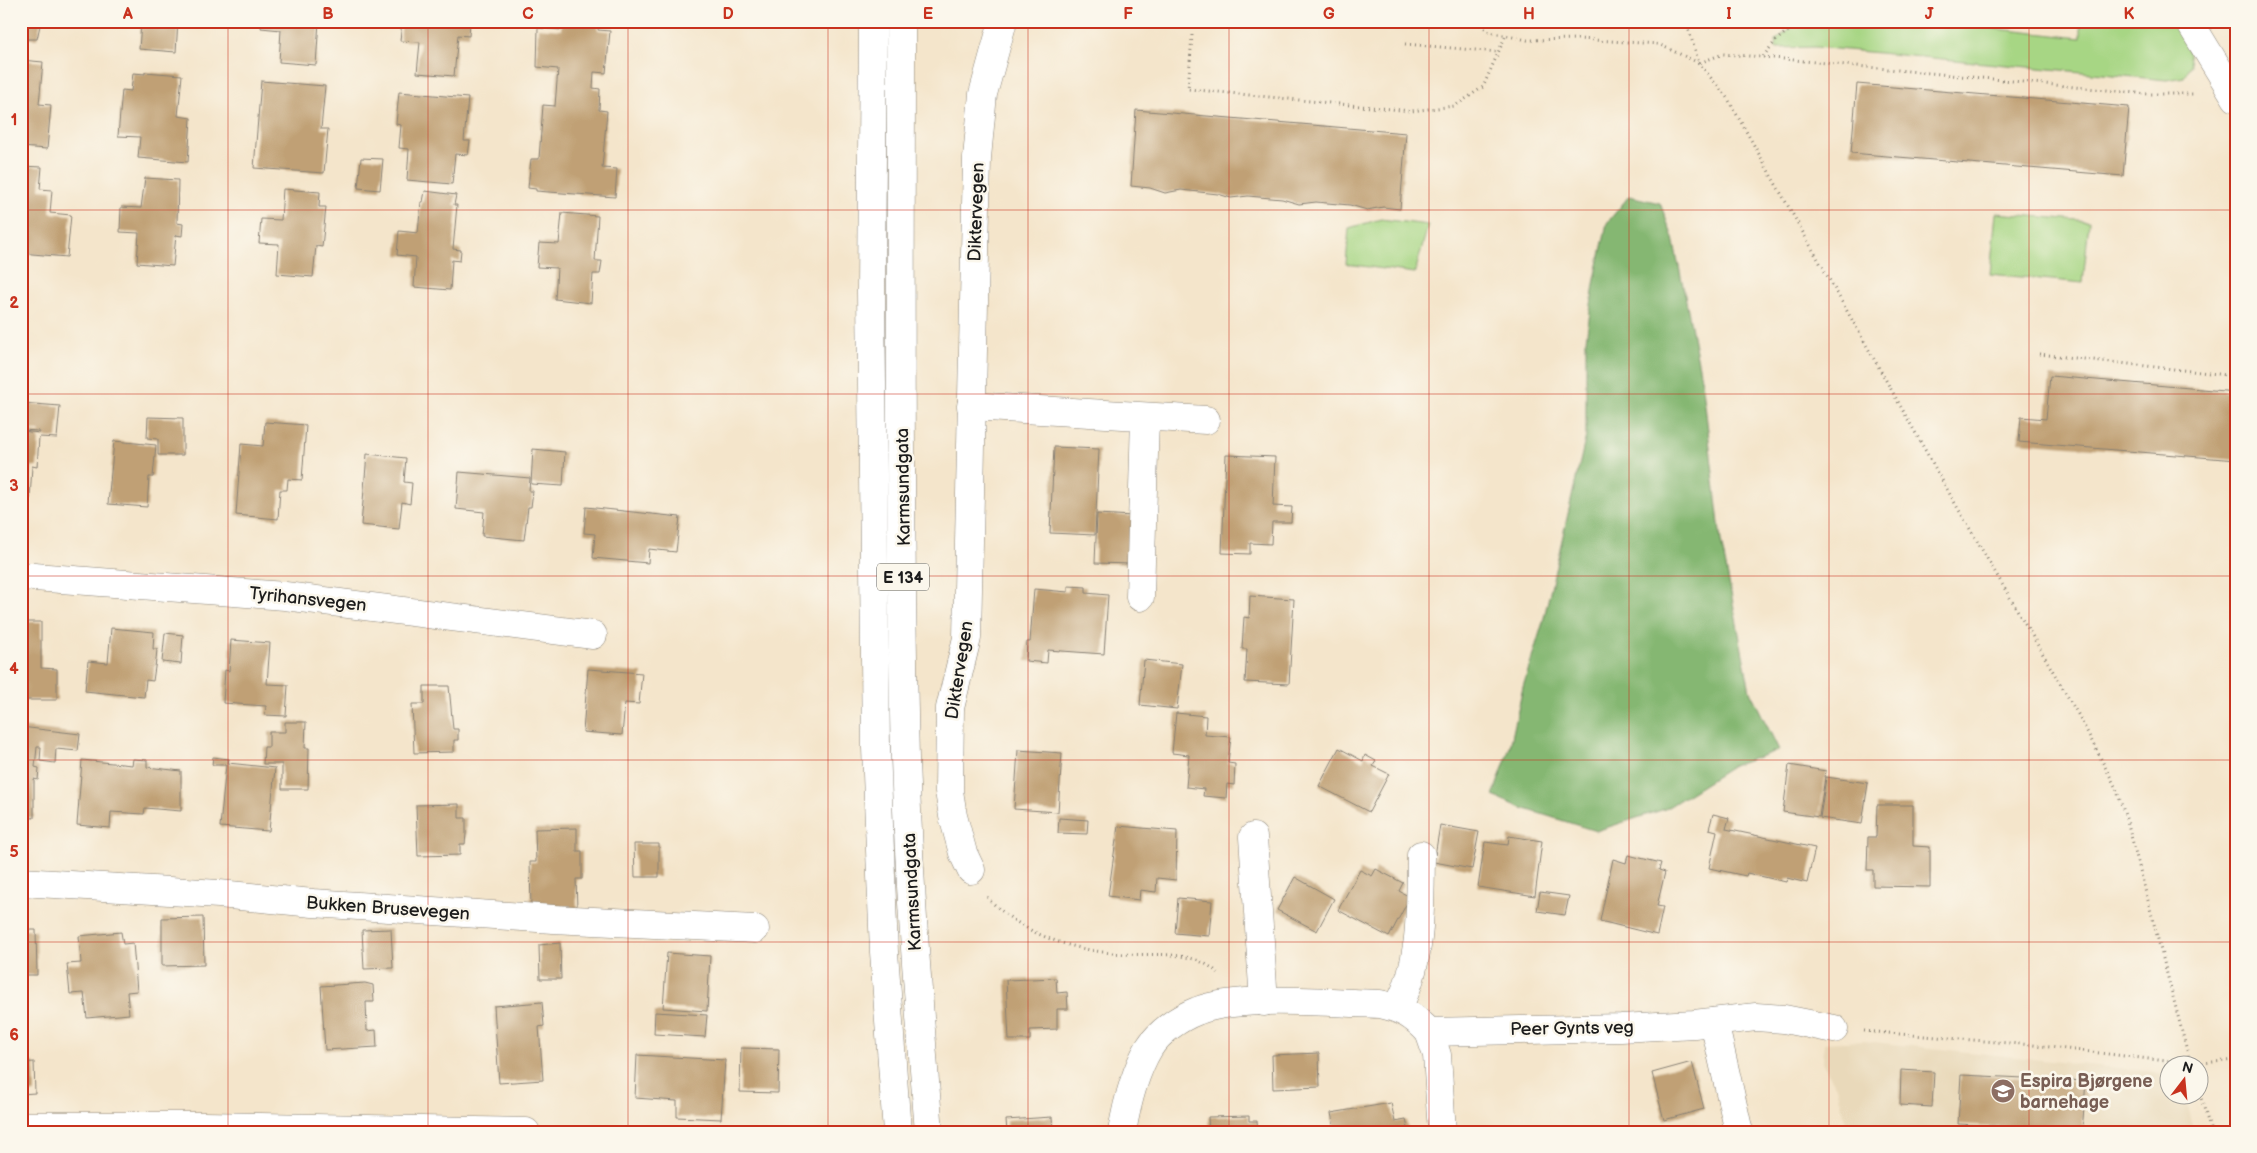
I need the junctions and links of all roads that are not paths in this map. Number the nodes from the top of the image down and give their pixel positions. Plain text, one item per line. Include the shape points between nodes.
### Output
1 (873, 21) edge
2 (901, 21) edge
3 (1003, 21) edge
4 (2189, 21) edge
5 (2231, 90) edge
6 (971, 406) junction
7 (1145, 417) junction
8 (1206, 420) dead end
9 (21, 576) edge
10 (1140, 596) dead end
11 (593, 635) dead end
12 (1253, 837) dead end
13 (1421, 855) dead end
14 (971, 870) road end
15 (21, 882) edge
16 (755, 929) dead end
17 (1264, 1002) junction
18 (1398, 1007) junction
19 (1714, 1022) junction
20 (1834, 1029) road end
21 (1429, 1032) junction
22 (21, 1126) edge
23 (204, 1129) edge
24 (526, 1132) edge
25 (898, 1132) edge
26 (929, 1132) edge
27 (1122, 1132) edge
28 (1442, 1132) edge
29 (1739, 1132) edge

1 - 25 main road, Karmsundgata / E 134 via 871,292 876,748 884,952
2 - 26 main road, Karmsundgata / E 134 via 905,759 914,948
3 - 6 main road, Diktervegen via 983,94 977,158
4 - 5 main road
6 - 7 main road
6 - 14 main road, Diktervegen via 967,638 950,708 949,791 963,853
7 - 8 main road
7 - 10 main road
9 - 11 main road, Tyrihansvegen via 285,596
12 - 17 main road
13 - 18 main road via 1420,925 1412,973
15 - 16 main road, Bukken Brusevegen via 447,912
17 - 18 main road
17 - 27 main road via 1226,1004 1197,1010 1170,1026 1150,1047 1136,1075
18 - 21 main road via 1416,1018
19 - 20 main road, Peer Gynts veg via 1756,1017
19 - 21 main road, Peer Gynts veg via 1621,1028
19 - 29 main road
21 - 28 main road via 1438,1055
22 - 23 main road
23 - 24 main road

